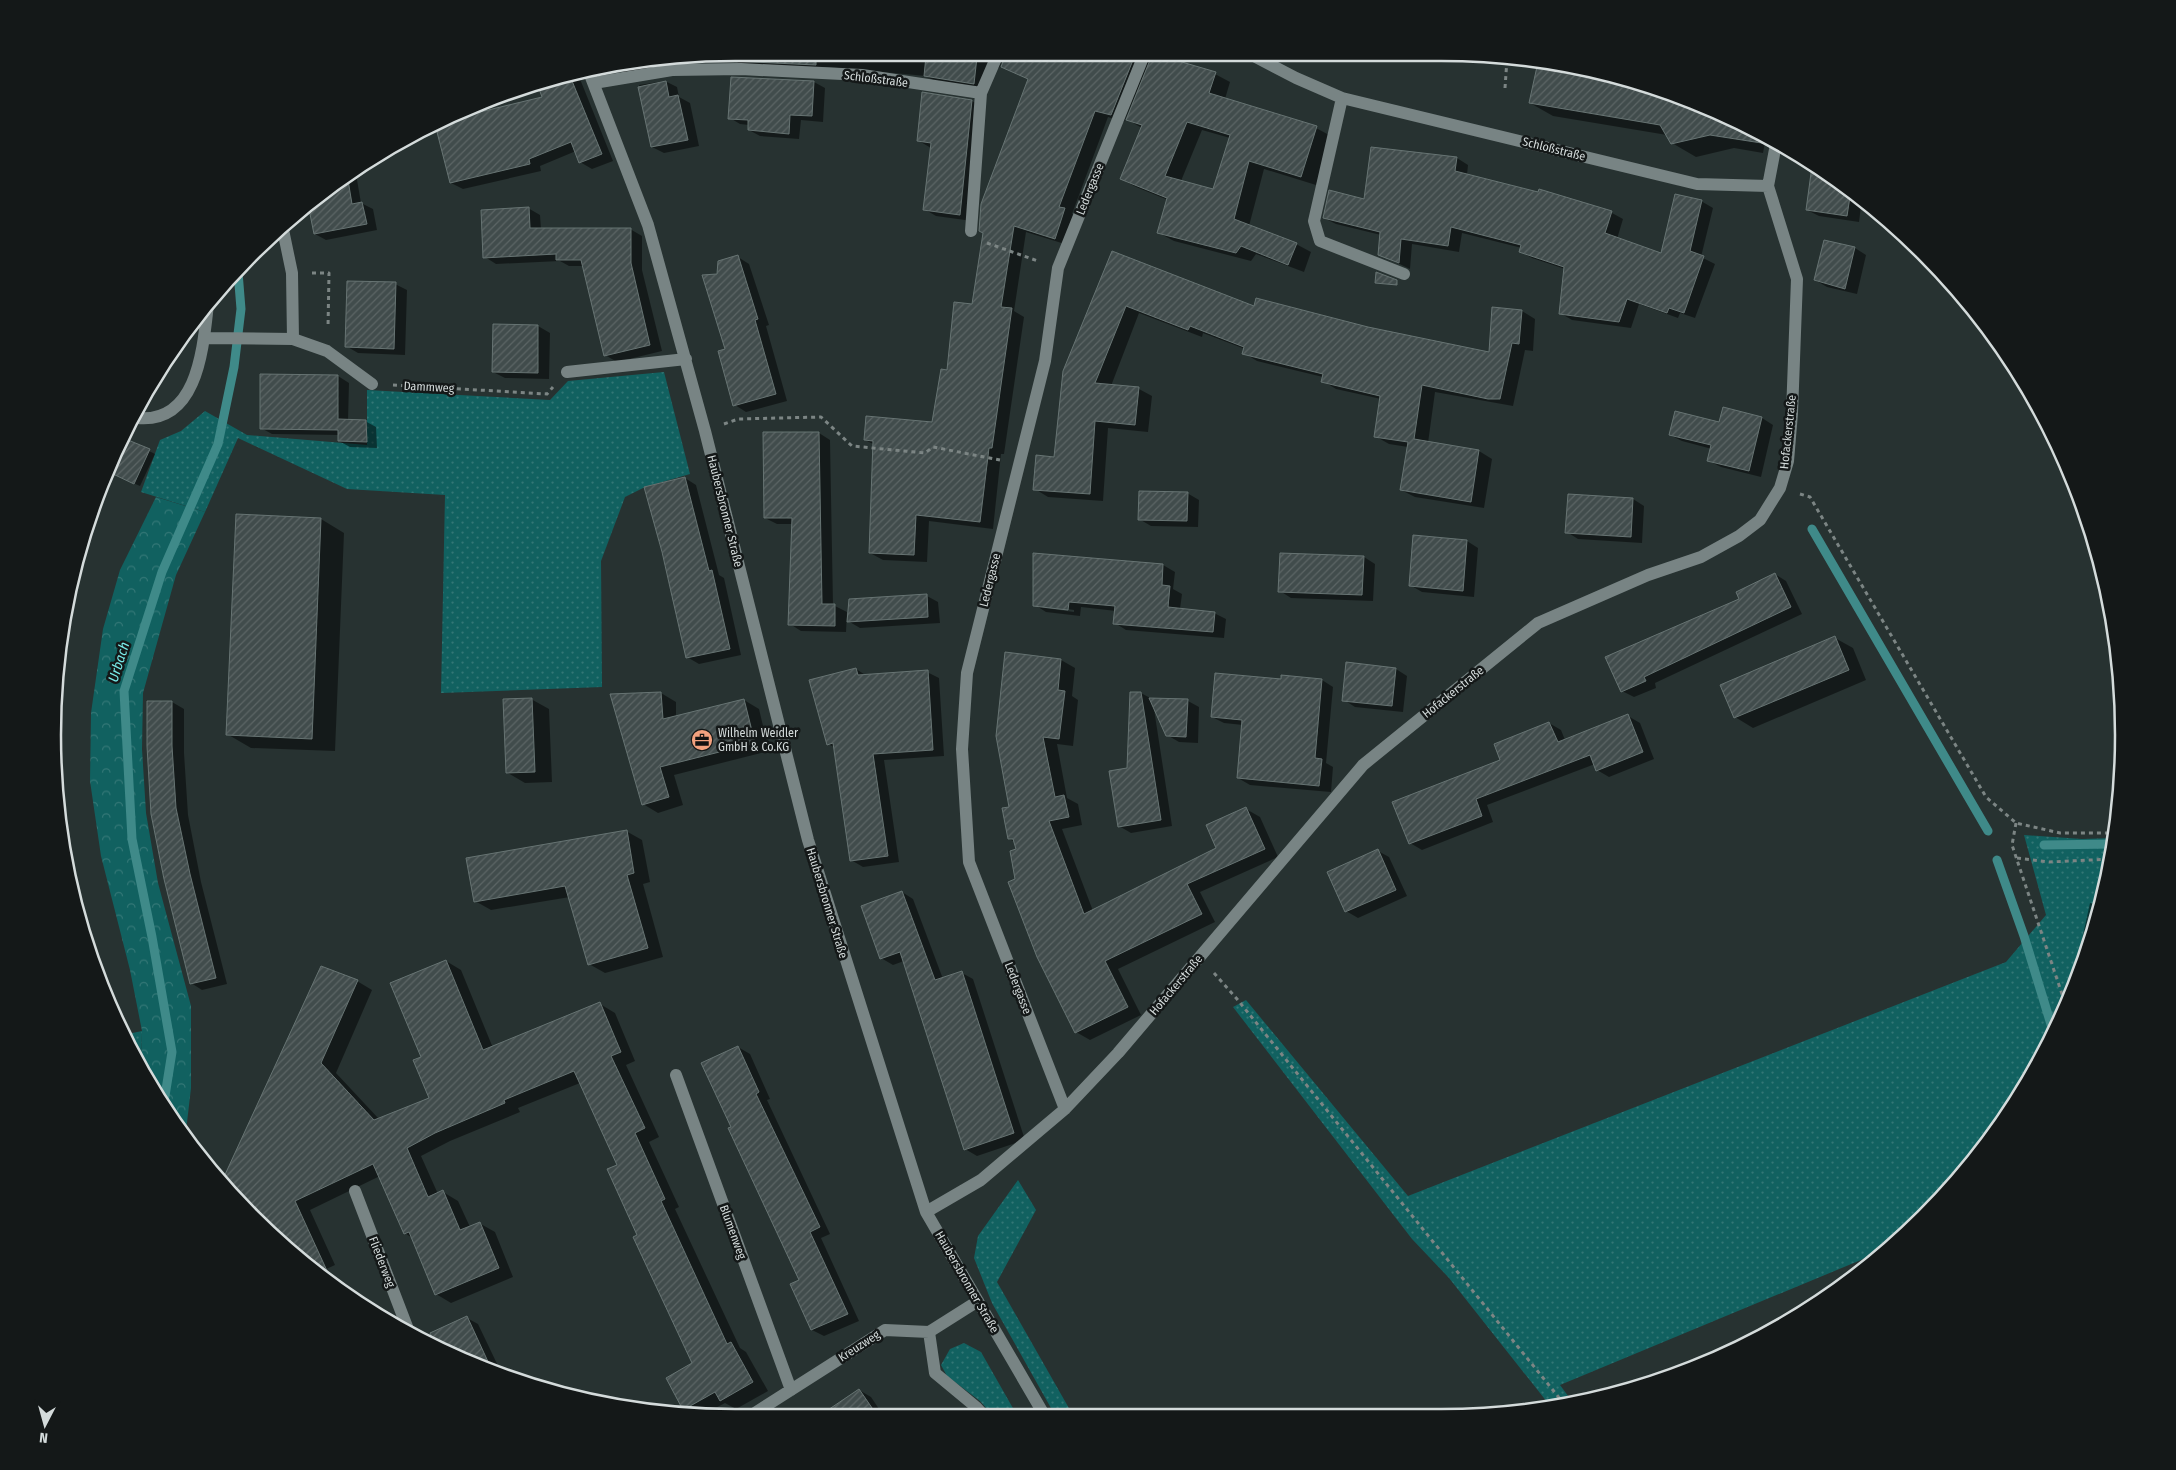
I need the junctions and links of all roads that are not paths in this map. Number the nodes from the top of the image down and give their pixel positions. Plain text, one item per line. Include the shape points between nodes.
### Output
1 (995, 61) edge
2 (1142, 61) edge
3 (1263, 61) edge
4 (741, 69) joint
5 (592, 77) edge
6 (980, 94) junction
7 (1342, 98) junction
8 (1775, 150) edge
9 (1768, 186) junction
10 (971, 231) road end
11 (284, 235) edge
12 (1404, 274) dead end
13 (206, 317) edge
14 (204, 338) junction
15 (293, 339) junction
16 (686, 359) junction
17 (567, 372) road end
18 (372, 384) road end
19 (141, 418) edge
20 (676, 1075) dead end
21 (1065, 1109) junction
22 (355, 1191) dead end
23 (926, 1212) junction
24 (978, 1301) junction
25 (405, 1322) edge
26 (929, 1332) junction
27 (791, 1390) junction
28 (761, 1409) edge
29 (978, 1409) edge
30 (1041, 1409) edge

1 - 6 street
2 - 21 street, Ledergasse via 1058,268 1045,361 967,673 962,749 969,862
3 - 7 street, Schloßstraße
4 - 5 street, Haubersbronner Straße via 672,70
4 - 6 street, Schloßstraße via 862,75
5 - 16 street, Haubersbronner Straße via 648,225
6 - 10 street
7 - 9 street, Schloßstraße via 1697,184
7 - 12 street via 1314,221 1320,241
8 - 9 street, Hofackerstraße
9 - 21 street, Hofackerstraße via 1797,279 1788,461 1780,488 1760,520 1701,557 1648,575 1538,623 1363,766 1118,1053
11 - 15 street via 292,273
13 - 14 street
14 - 15 street
14 - 19 street via 193,384 179,405 151,419
15 - 18 street via 327,351
16 - 17 street
16 - 23 street, Haubersbronner Straße via 808,840
20 - 27 street, Blumenweg
21 - 23 street, Hofackerstraße via 981,1180
22 - 25 street, Fliederweg
23 - 24 street, Haubersbronner Straße
24 - 26 street
24 - 30 street, Haubersbronner Straße
26 - 27 street, Kreuzweg via 885,1330
26 - 29 street via 935,1373
27 - 28 street, Kreuzweg

